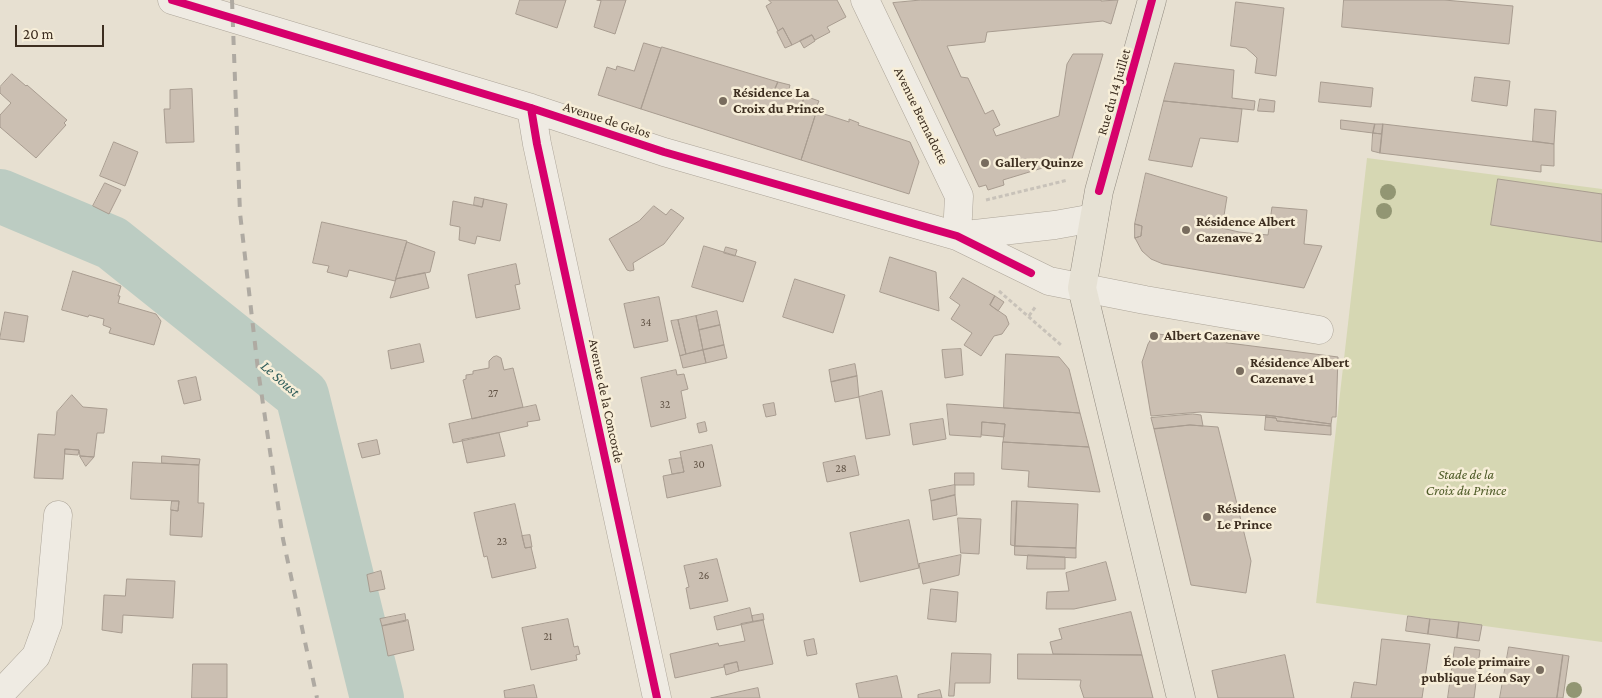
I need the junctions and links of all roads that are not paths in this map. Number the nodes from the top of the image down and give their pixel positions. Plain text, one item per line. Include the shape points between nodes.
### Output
1 (172, 0) edge
2 (865, 0) edge
3 (1152, 0) edge
4 (531, 108) junction
5 (1094, 218) junction
6 (958, 236) junction
7 (1082, 288) junction
8 (1318, 330) dead end
9 (58, 515) dead end
10 (0, 694) edge
11 (657, 698) edge
12 (1181, 698) edge

1 - 4 street, Avenue de Gelos
2 - 6 street, Avenue Bernadotte via 959,196
3 - 5 main road, Rue du 14 Juillet
4 - 6 street, Avenue de Gelos via 664,152
4 - 11 street, Avenue de la Concorde
5 - 6 street
5 - 7 main road, Rue du 14 Juillet
6 - 7 street, Avenue de Gelos via 1049,281
7 - 8 street
7 - 12 main road
9 - 10 street via 48,623 36,656

